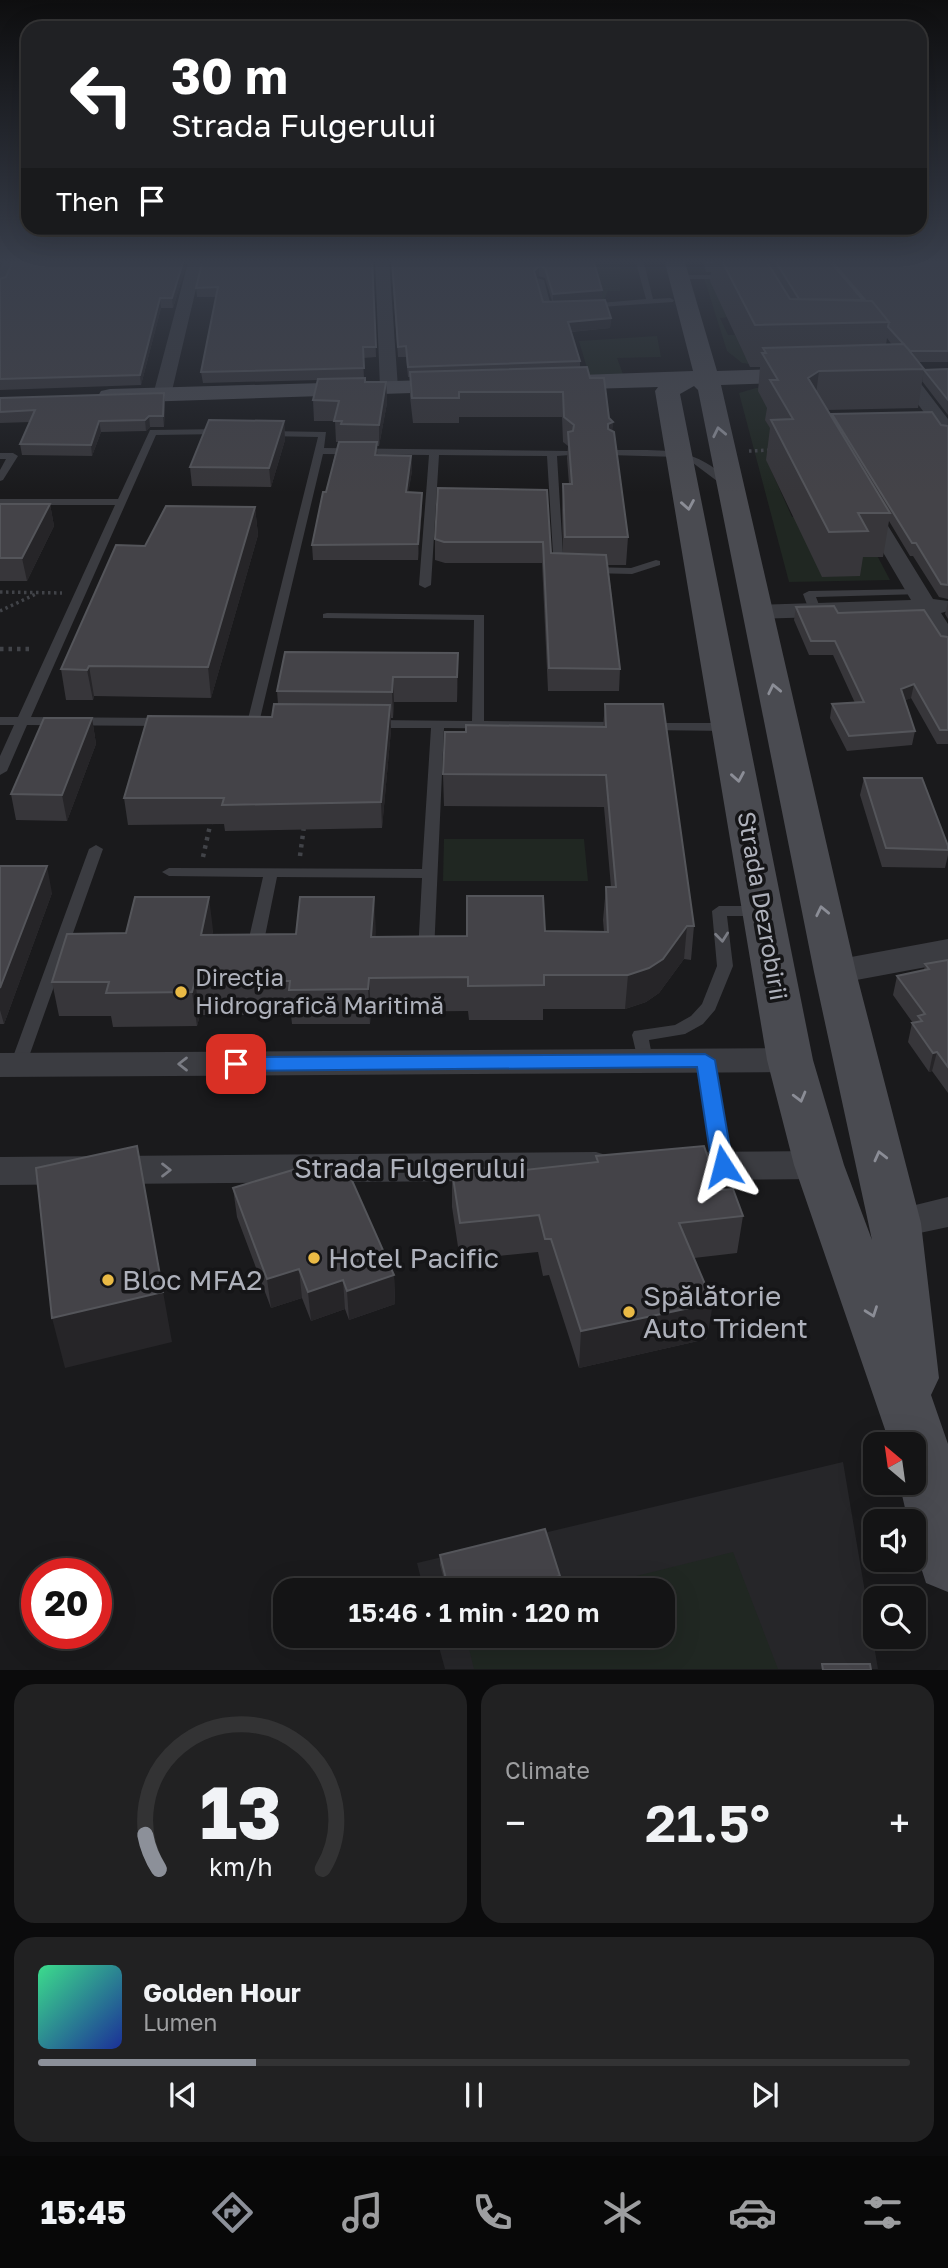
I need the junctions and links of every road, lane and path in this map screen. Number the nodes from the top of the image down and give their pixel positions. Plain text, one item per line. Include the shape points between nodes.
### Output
1 (177, 337) edge
2 (386, 337) edge
3 (677, 337) edge
4 (689, 337) edge
5 (883, 346) edge
6 (937, 372) edge
7 (878, 373) edge
8 (903, 373) junction
9 (841, 374) edge
10 (697, 379) junction
11 (528, 384) edge
12 (486, 385) edge
13 (389, 388) junction
14 (162, 395) junction
15 (81, 397) edge
16 (908, 415) edge
17 (935, 415) junction
18 (236, 431) edge
19 (948, 431) edge
20 (257, 434) edge
21 (782, 450) edge
22 (319, 451) junction
23 (745, 451) dead end
24 (434, 452) junction
25 (552, 453) junction
26 (567, 453) edge
27 (612, 453) edge
28 (678, 454) junction
29 (0, 456) edge
30 (0, 478) edge
31 (853, 485) edge
32 (730, 486) junction
33 (0, 502) edge
34 (121, 502) junction
35 (656, 563) dead end
36 (569, 570) edge
37 (581, 570) edge
38 (425, 585) dead end
39 (0, 592) edge
40 (38, 593) junction
41 (80, 593) junction
42 (931, 601) edge
43 (0, 611) edge
44 (757, 612) junction
45 (327, 616) dead end
46 (948, 643) edge
47 (0, 649) edge
48 (55, 650) junction
49 (0, 721) edge
50 (23, 721) junction
51 (185, 722) edge
52 (253, 723) edge
53 (359, 724) edge
54 (438, 725) junction
55 (478, 725) junction
56 (729, 727) junction
57 (0, 771) edge
58 (214, 811) edge
59 (304, 822) edge
60 (96, 849) dead end
61 (169, 872) dead end
62 (200, 872) junction
63 (271, 873) junction
64 (298, 873) junction
65 (429, 874) junction
66 (762, 911) junction
67 (948, 950) edge
68 (426, 953) edge
69 (253, 956) edge
70 (835, 972) junction
71 (705, 1060) junction
72 (790, 1060) junction
73 (645, 1061) junction
74 (9, 1065) edge
75 (819, 1165) junction
76 (723, 1166) junction
77 (0, 1171) edge
78 (948, 1212) edge
79 (896, 1223) junction
80 (916, 1432) joint
81 (926, 1473) edge
82 (948, 1562) edge

1 - 14 street
2 - 13 street
3 - 10 main road
4 - 10 main road
5 - 8 street
6 - 8 main road
7 - 8 main road
8 - 17 street
9 - 10 main road
10 - 11 main road
10 - 28 main road, Strada Dezrobirii via 667,391
32 -> 10 main road, Strada Dezrobirii
12 - 13 main road
13 - 14 main road
14 - 15 main road
16 - 17 street
17 - 19 street
18 - 34 lane via 153,432
20 - 22 lane via 323,434
21 - 23 path
22 - 24 lane
22 - 52 lane
24 - 25 lane
24 - 38 lane
25 - 26 lane
25 - 36 lane via 556,570
27 - 28 lane
28 - 32 lane via 692,458
28 -> 56 main road, Strada Dezrobirii
29 - 30 lane via 13,456
31 - 42 street
32 - 44 main road, Strada Dezrobirii
33 - 34 lane
34 - 41 lane
35 - 37 lane via 632,570
39 - 40 path
40 - 41 path
40 - 43 path
41 - 48 lane
42 - 44 street
42 - 46 street
70 -> 44 main road, Strada Dezrobirii
45 - 55 lane via 480,617
47 - 48 path
48 - 50 lane
49 - 50 lane
50 - 51 lane
50 - 57 lane
53 - 54 lane
54 - 55 lane
54 - 65 lane
55 - 56 lane
56 -> 66 main road, Strada Dezrobirii
58 - 62 path
59 - 64 path
60 - 74 lane
61 - 62 lane
62 - 63 lane
63 - 64 lane
63 - 69 lane
64 - 65 lane
65 - 68 lane
66 - 72 main road, Strada Dezrobirii
66 -> 73 lane via 719,912 725,966 709,1006 679,1030 640,1035
67 - 70 street
79 -> 70 main road, Strada Dezrobirii
71 - 72 street
71 - 73 street
71 - 76 lane
72 -> 75 main road, Strada Dezrobirii
73 -> 74 street
75 - 76 street, Strada Fulgerului
75 -> 80 main road, Strada Dezrobirii
77 -> 76 street, Strada Fulgerului
78 - 79 street
79 - 80 main road, Strada Dezrobirii
81 - 82 main road, Strada Dezrobirii

